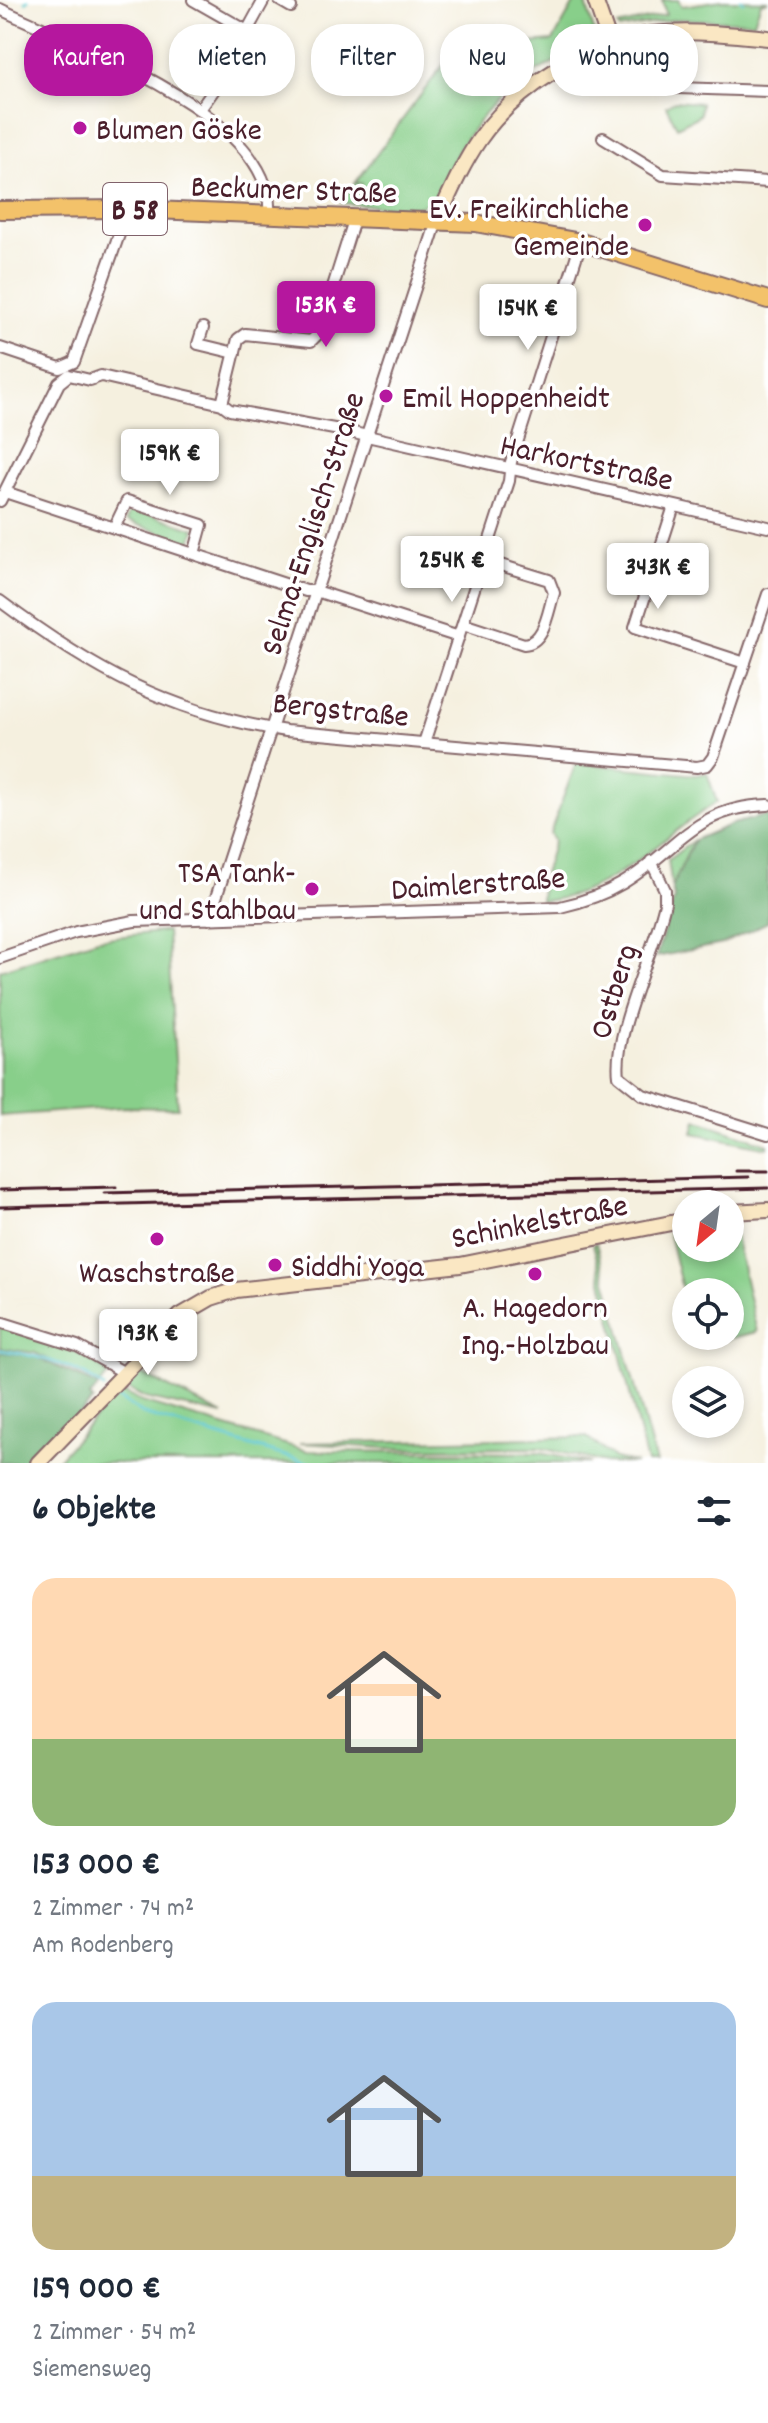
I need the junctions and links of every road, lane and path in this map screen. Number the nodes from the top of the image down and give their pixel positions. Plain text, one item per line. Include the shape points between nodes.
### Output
1 (193, 0) edge
2 (264, 0) edge
3 (279, 0) edge
4 (595, 0) edge
5 (291, 7) dead end
6 (0, 9) edge
7 (234, 24) edge
8 (254, 24) edge
9 (603, 24) edge
10 (698, 36) edge
11 (768, 38) edge
12 (550, 75) edge
13 (698, 89) edge
14 (768, 91) edge
15 (209, 96) edge
16 (201, 108) junction
17 (603, 138) dead end
18 (768, 182) edge
19 (128, 209) junction
20 (0, 210) edge
21 (269, 215) junction
22 (355, 217) junction
23 (437, 221) junction
24 (581, 242) junction
25 (768, 300) edge
26 (203, 328) dead end
27 (0, 348) edge
28 (235, 353) junction
29 (69, 371) junction
30 (222, 404) junction
31 (366, 437) junction
32 (510, 470) junction
33 (2, 496) edge
34 (674, 506) junction
35 (768, 527) edge
36 (114, 528) junction
37 (194, 554) junction
38 (484, 560) junction
39 (316, 591) junction
40 (768, 594) edge
41 (0, 601) edge
42 (463, 624) junction
43 (459, 637) junction
44 (745, 663) junction
45 (271, 729) junction
46 (424, 743) junction
47 (768, 805) edge
48 (651, 861) junction
49 (209, 919) junction
50 (0, 958) edge
51 (768, 1134) edge
52 (768, 1210) edge
53 (744, 1211) edge
54 (672, 1223) edge
55 (0, 1322) edge
56 (125, 1373) junction
57 (38, 1463) edge

1 - 7 street
2 - 8 street
3 - 5 street
4 - 9 street
6 - 16 street
10 - 11 street
12 - 23 street via 510,104 471,152
13 - 14 street
15 - 16 street
16 - 21 street via 231,132 262,179
17 - 18 street via 656,173
19 - 20 main road, Beckumer Straße / B 58
19 - 21 main road, Beckumer Straße / B 58
19 - 29 street
21 - 22 main road, Beckumer Straße / B 58
22 - 23 main road, Beckumer Straße / B 58
22 - 28 street via 318,334 311,341 245,334
23 - 24 main road, Beckumer Straße / B 58
23 - 31 street, Selma-Englisch-Straße
24 - 25 main road, Beckumer Straße / B 58
24 - 32 street
26 - 28 street via 198,344
27 - 29 street, Harkortstraße
28 - 30 street
29 - 30 street, Harkortstraße via 90,380 101,376
29 - 33 street
30 - 31 street, Harkortstraße via 230,410
31 - 32 street, Harkortstraße
31 - 39 street, Selma-Englisch-Straße
32 - 34 street, Harkortstraße
32 - 38 street
33 - 36 street
34 - 35 street, Harkortstraße
34 - 44 street via 635,627
36 - 37 street
36 - 37 street via 127,501 202,525
37 - 39 street
38 - 42 street
38 - 42 street via 549,580 554,593 539,639 524,644
39 - 43 street
39 - 45 street, Selma-Englisch-Straße
40 - 44 street
41 - 45 street, Bergstraße via 62,647 118,679
42 - 43 street
43 - 46 street
44 - 46 street, Bergstraße via 707,765
45 - 46 street, Bergstraße
45 - 49 street, Selma-Englisch-Straße
47 - 48 street, Daimlerstraße via 722,813 685,832
48 - 49 street, Daimlerstraße via 597,896 550,909
48 - 51 street, Ostberg via 665,890 665,903 623,1036 619,1076 643,1095
49 - 50 street, Daimlerstraße via 134,921 83,930
52 - 53 street
54 - 56 street, Schinkelstraße via 460,1265 236,1290 180,1316
55 - 56 street via 77,1346
56 - 57 street, Schinkelstraße

